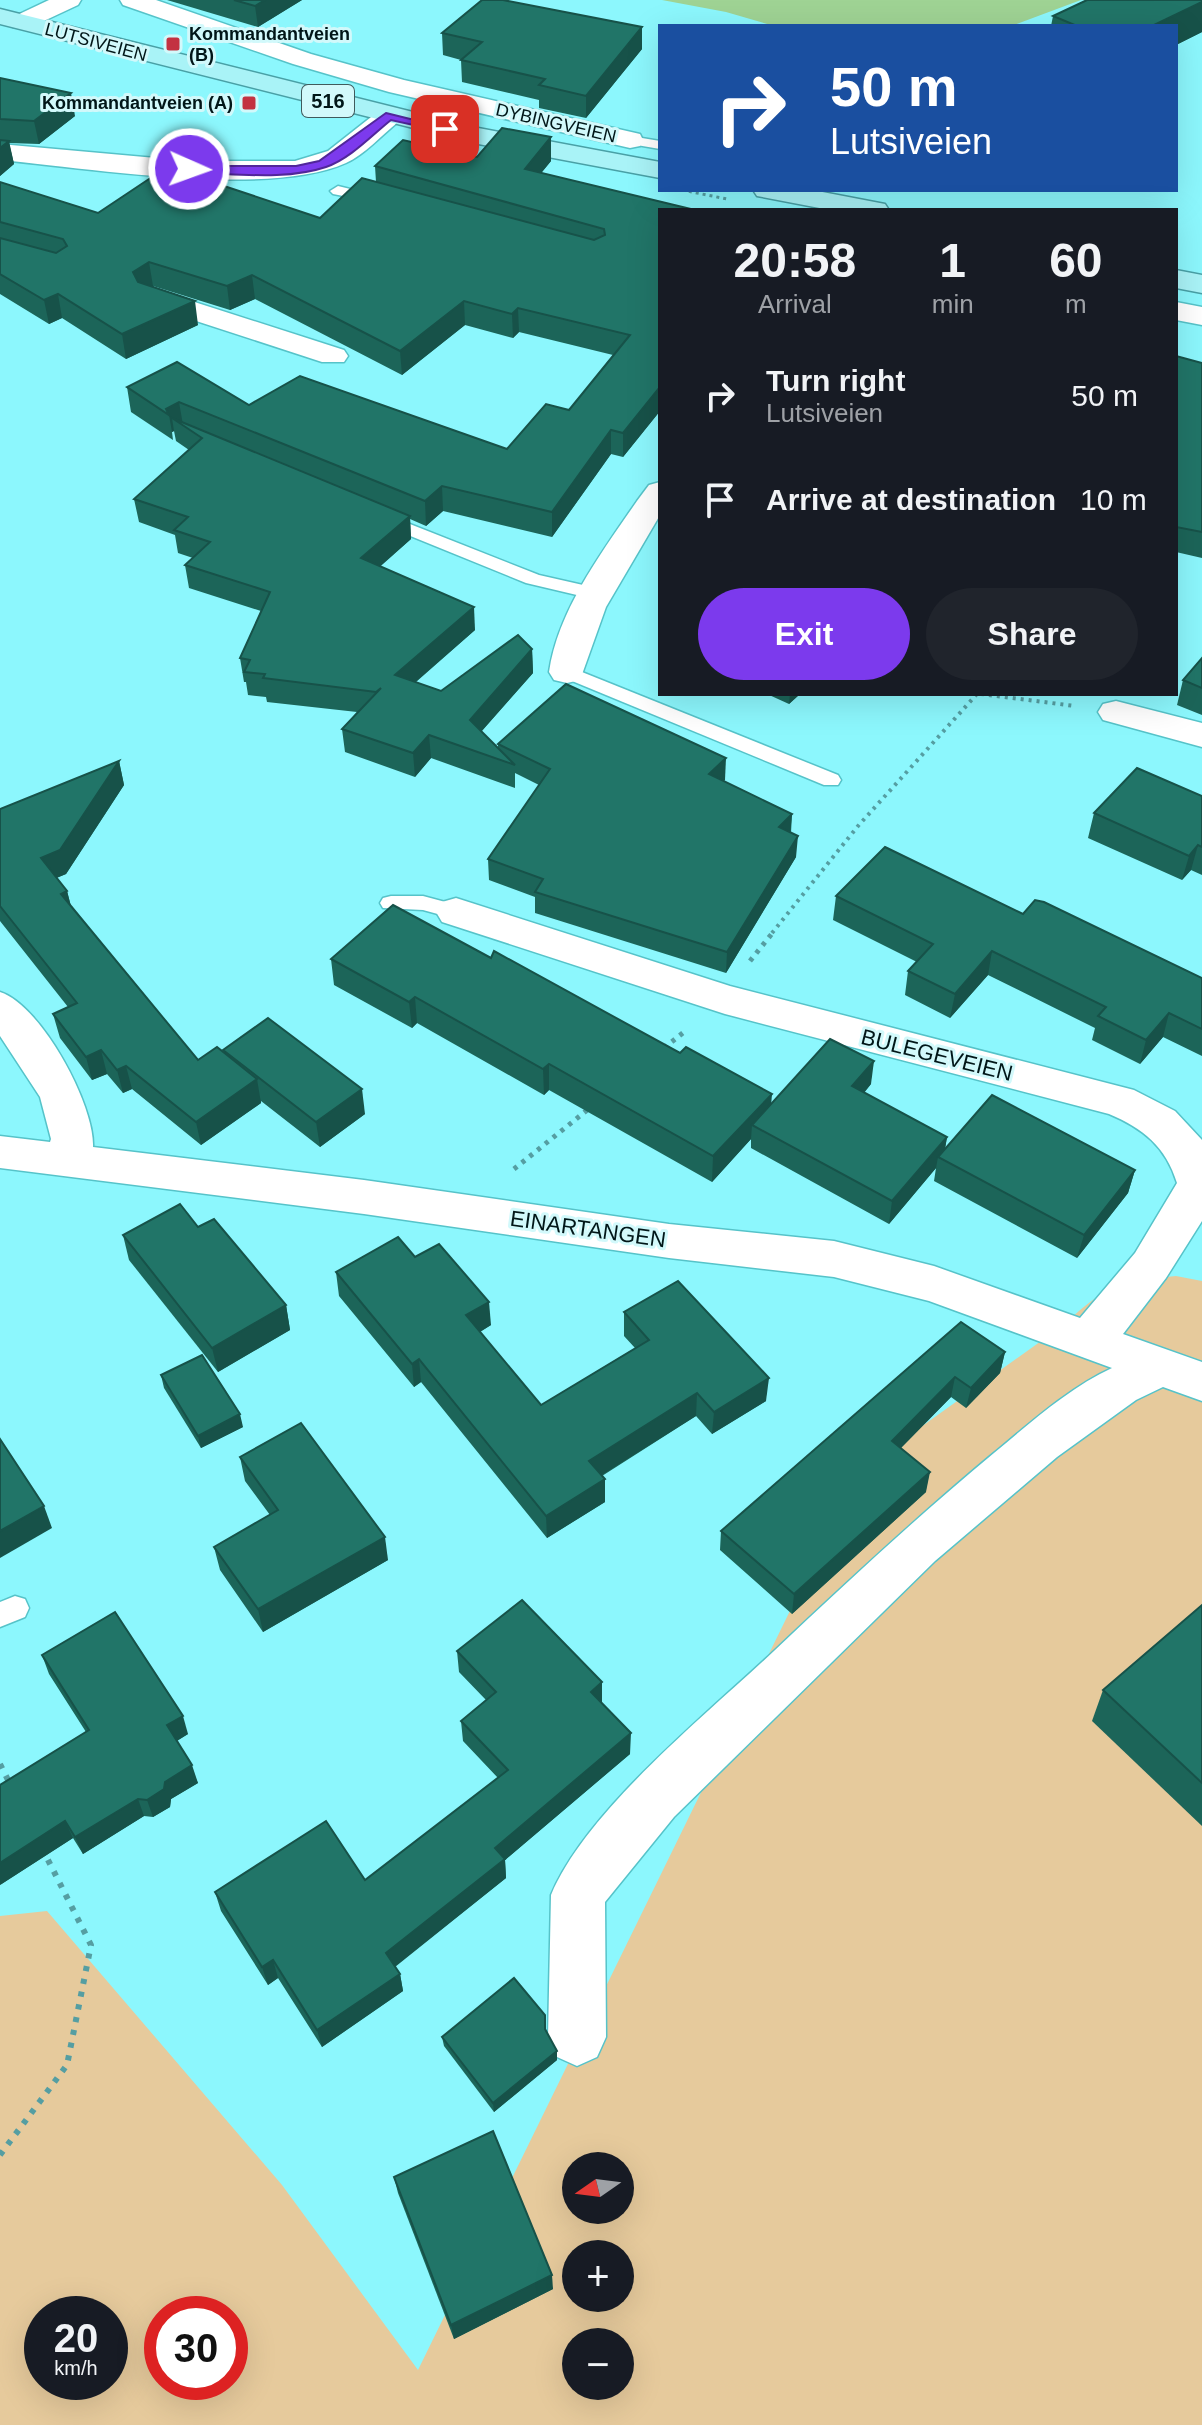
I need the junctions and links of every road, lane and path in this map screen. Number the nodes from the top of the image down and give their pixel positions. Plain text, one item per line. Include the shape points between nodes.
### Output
1 (69, 0) edge
2 (132, 0) edge
3 (11, 19) edge
4 (389, 116) junction
5 (630, 140) joint
6 (658, 145) edge
7 (0, 152) edge
8 (330, 161) junction
9 (658, 170) edge
10 (338, 191) joint
11 (778, 192) edge
12 (391, 202) edge
13 (864, 208) edge
14 (1178, 257) edge
15 (1202, 262) edge
16 (1178, 279) edge
17 (1202, 284) edge
18 (154, 298) edge
19 (1178, 311) edge
20 (1202, 316) edge
21 (333, 356) dead end
22 (658, 495) edge
23 (367, 512) edge
24 (598, 594) junction
25 (567, 672) joint
26 (996, 696) edge
27 (1116, 712) joint
28 (1202, 735) edge
29 (831, 780) dead end
30 (391, 903) edge
31 (456, 912) joint
32 (0, 1007) edge
33 (0, 1152) edge
34 (71, 1160) junction
35 (1089, 1338) junction
36 (1182, 1374) edge
37 (0, 1764) edge
38 (14, 1792) edge
39 (42, 1848) edge
40 (577, 2037) dead end
41 (0, 2155) edge

1 - 3 street
2 - 5 street, DYBINGVEIEN via 398,86
3 - 4 main road, LUTSIVEIEN / 516
4 - 8 street
4 - 9 main road, LUTSIVEIEN / 516
5 - 6 lane, DYBINGVEIEN
7 - 8 street via 223,171 296,169
8 - 10 street via 341,181
10 - 12 lane
11 - 13 main road
14 - 15 main road
16 - 17 main road
18 - 21 street
19 - 20 street
22 - 24 street
23 - 24 lane via 533,579
24 - 25 street via 566,655
25 - 29 lane
26 - 27 path
27 - 28 street
30 - 31 lane via 423,903
31 - 35 street, BULEGEVEIEN via 725,999 1119,1101 1160,1119 1176,1132 1199,1183 1191,1205 1111,1320
32 - 34 street via 70,1112 75,1140
33 - 34 street, EINARTANGEN
34 - 35 street, EINARTANGEN via 834,1259 934,1284
35 - 36 street, EINARTANGEN
36 - 40 street, EINARTANGEN via 1119,1386 1040,1443 918,1546 655,1799 578,1895
37 - 38 path
39 - 41 path via 91,1945 67,2065

